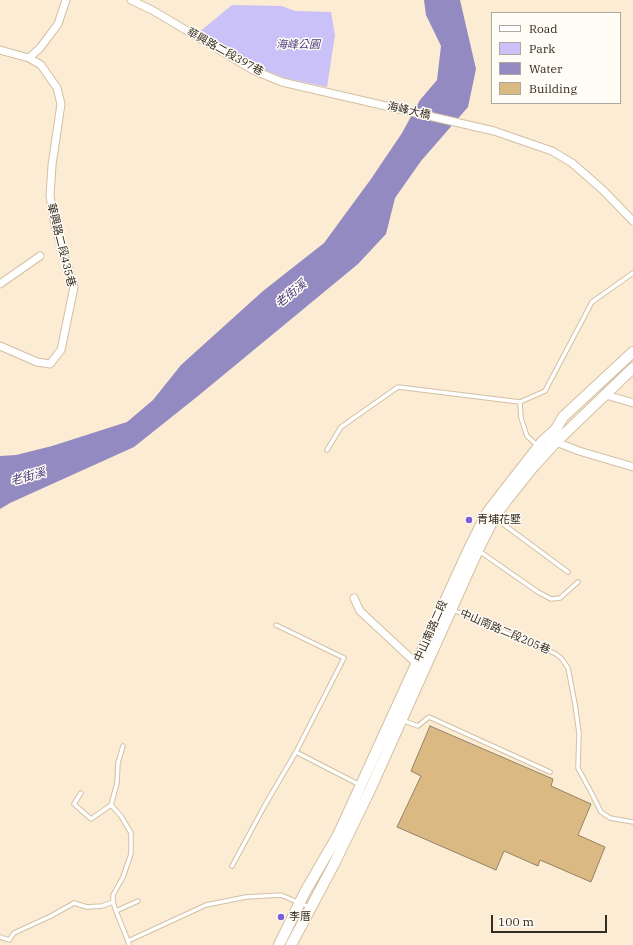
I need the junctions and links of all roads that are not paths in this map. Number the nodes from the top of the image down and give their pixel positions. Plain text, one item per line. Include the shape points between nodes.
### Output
1 (66, 0) edge
2 (131, 0) edge
3 (0, 50) edge
4 (29, 58) junction
5 (324, 92) joint
6 (633, 221) edge
7 (40, 256) dead end
8 (633, 273) edge
9 (0, 284) edge
10 (0, 346) edge
11 (633, 352) edge
12 (633, 368) edge
13 (606, 395) junction
14 (520, 402) junction
15 (633, 403) edge
16 (556, 442) junction
17 (539, 446) junction
18 (327, 450) dead end
19 (633, 467) edge
20 (491, 515) junction
21 (478, 550) junction
22 (568, 572) dead end
23 (578, 582) dead end
24 (354, 598) dead end
25 (447, 607) junction
26 (276, 625) dead end
27 (417, 664) junction
28 (397, 718) junction
29 (123, 746) dead end
30 (296, 752) junction
31 (550, 772) dead end
32 (361, 786) junction
33 (81, 793) dead end
34 (111, 805) junction
35 (633, 822) edge
36 (232, 866) dead end
37 (138, 901) dead end
38 (113, 902) junction
39 (300, 903) junction
40 (310, 908) junction
41 (116, 911) junction
42 (0, 937) edge
43 (128, 943) edge
44 (279, 945) edge
45 (291, 945) edge

1 - 4 street via 58,24
2 - 5 street, 華興路二段397巷 via 253,70 282,82
3 - 4 street
4 - 10 street, 華興路二段435巷 via 41,65 57,88 61,104 50,196 55,226 74,287 61,350 50,364 37,362
5 - 6 street, 海峰大橋 via 494,131 552,151 572,163
7 - 9 street
8 - 14 lane via 592,302 546,391
11 - 17 main road, 中山南路二段 via 564,417 556,430
12 - 13 main road, 中山南路二段
13 - 15 street
13 - 16 main road, 中山南路二段
14 - 17 lane via 521,418 527,436
14 - 18 lane via 398,387 341,427
16 - 19 street
16 - 20 main road, 中山南路二段
17 - 20 main road, 中山南路二段 via 500,496
20 - 21 main road, 中山南路二段
20 - 22 lane
20 - 25 main road, 中山南路二段 via 468,551
21 - 23 lane via 551,599 560,598
21 - 25 main road, 中山南路二段
24 - 27 street via 360,611
25 - 27 main road, 中山南路二段
25 - 28 main road, 中山南路二段
25 - 35 lane, 中山南路二段205巷 via 556,654 562,659 568,668 576,711 579,733 578,768 601,812 610,818
26 - 30 lane via 344,658
27 - 28 main road, 中山南路二段
28 - 31 lane via 418,726 429,717
28 - 32 main road, 中山南路二段
28 - 40 main road, 中山南路二段 via 370,790
29 - 34 lane
30 - 32 lane
30 - 36 lane
32 - 39 main road, 中山南路二段 via 338,835
33 - 34 lane via 74,804 91,819
34 - 38 lane via 131,833 132,854
37 - 41 lane
38 - 41 lane
38 - 42 lane via 87,907 74,903 14,933 9,940
39 - 40 lane
39 - 43 lane via 281,896 246,897 213,904 173,920
39 - 44 main road, 中山南路二段
40 - 45 main road, 中山南路二段
41 - 43 lane

